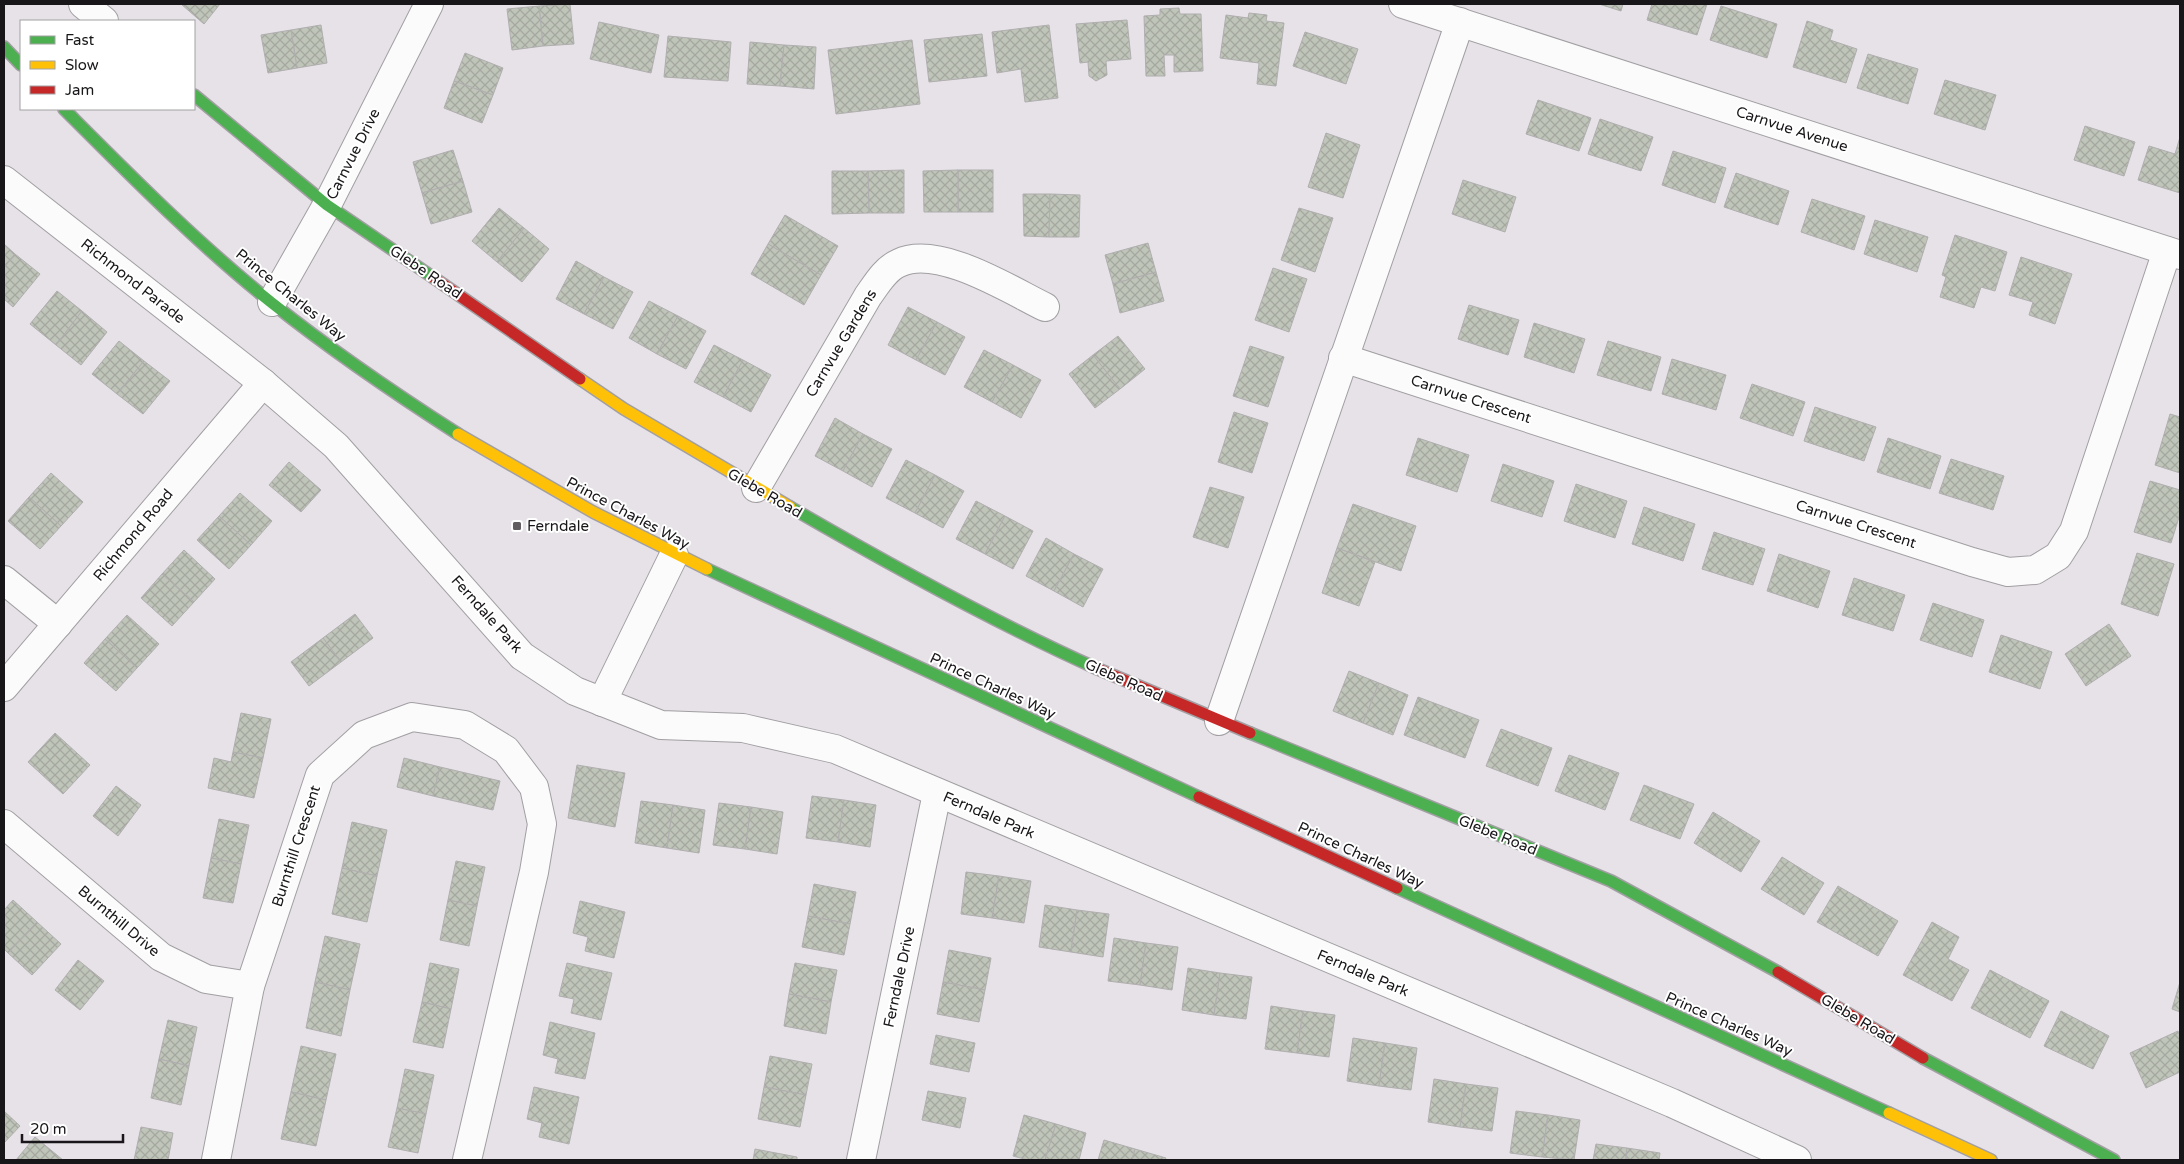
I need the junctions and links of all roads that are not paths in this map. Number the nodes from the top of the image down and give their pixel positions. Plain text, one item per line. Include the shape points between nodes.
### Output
1 (83, 4) edge
2 (429, 4) edge
3 (1403, 4) edge
4 (103, 20) edge
5 (1460, 22) junction
6 (4, 47) edge
7 (20, 64) edge
8 (195, 96) edge
9 (65, 110) edge
10 (4, 180) edge
11 (327, 205) junction
12 (2174, 253) edge
13 (272, 302) junction
14 (1046, 308) dead end
15 (1343, 358) junction
16 (263, 383) junction
17 (756, 488) junction
18 (674, 555) junction
19 (4, 580) edge
20 (58, 624) junction
21 (4, 687) edge
22 (602, 702) junction
23 (1219, 721) junction
24 (938, 793) junction
25 (4, 824) edge
26 (250, 986) junction
27 (216, 1160) edge
28 (467, 1160) edge
29 (861, 1160) edge
30 (1797, 1160) edge
31 (1991, 1160) edge
32 (2114, 1160) edge

1 - 4 street
2 - 11 street, Carnvue Drive
3 - 5 street, Carnvue Avenue
5 - 12 street, Carnvue Avenue
5 - 15 street
6 - 7 street
8 - 11 street, Glebe Road
9 - 13 street, Prince Charles Way via 158,202
10 - 16 street, Richmond Parade
11 - 13 street, Carnvue Drive
11 - 17 street, Glebe Road via 624,409
12 - 15 street, Carnvue Crescent via 2074,532 2058,556 2035,570 2008,572 1972,562
13 - 18 street, Prince Charles Way via 361,370 477,447
14 - 17 street, Carnvue Gardens via 952,263 925,258 899,263 880,279 868,296
15 - 23 street
16 - 20 street, Richmond Road
16 - 22 street, Ferndale Park via 336,446 522,656 575,692
17 - 23 street, Glebe Road via 855,545 1054,649
18 - 22 street
18 - 31 street, Prince Charles Way
19 - 20 street
20 - 21 street, Richmond Road
22 - 24 street, Ferndale Park via 661,725 743,728 835,749
23 - 32 street, Glebe Road via 1611,881 1754,958 1926,1059
24 - 29 street, Ferndale Drive
24 - 30 street, Ferndale Park via 1672,1103
25 - 26 street, Burnthill Drive via 161,957 206,979
26 - 27 street, Burnthill Crescent
26 - 28 street, Burnthill Crescent via 320,774 364,735 412,717 464,725 506,750 534,788 542,824 534,872

